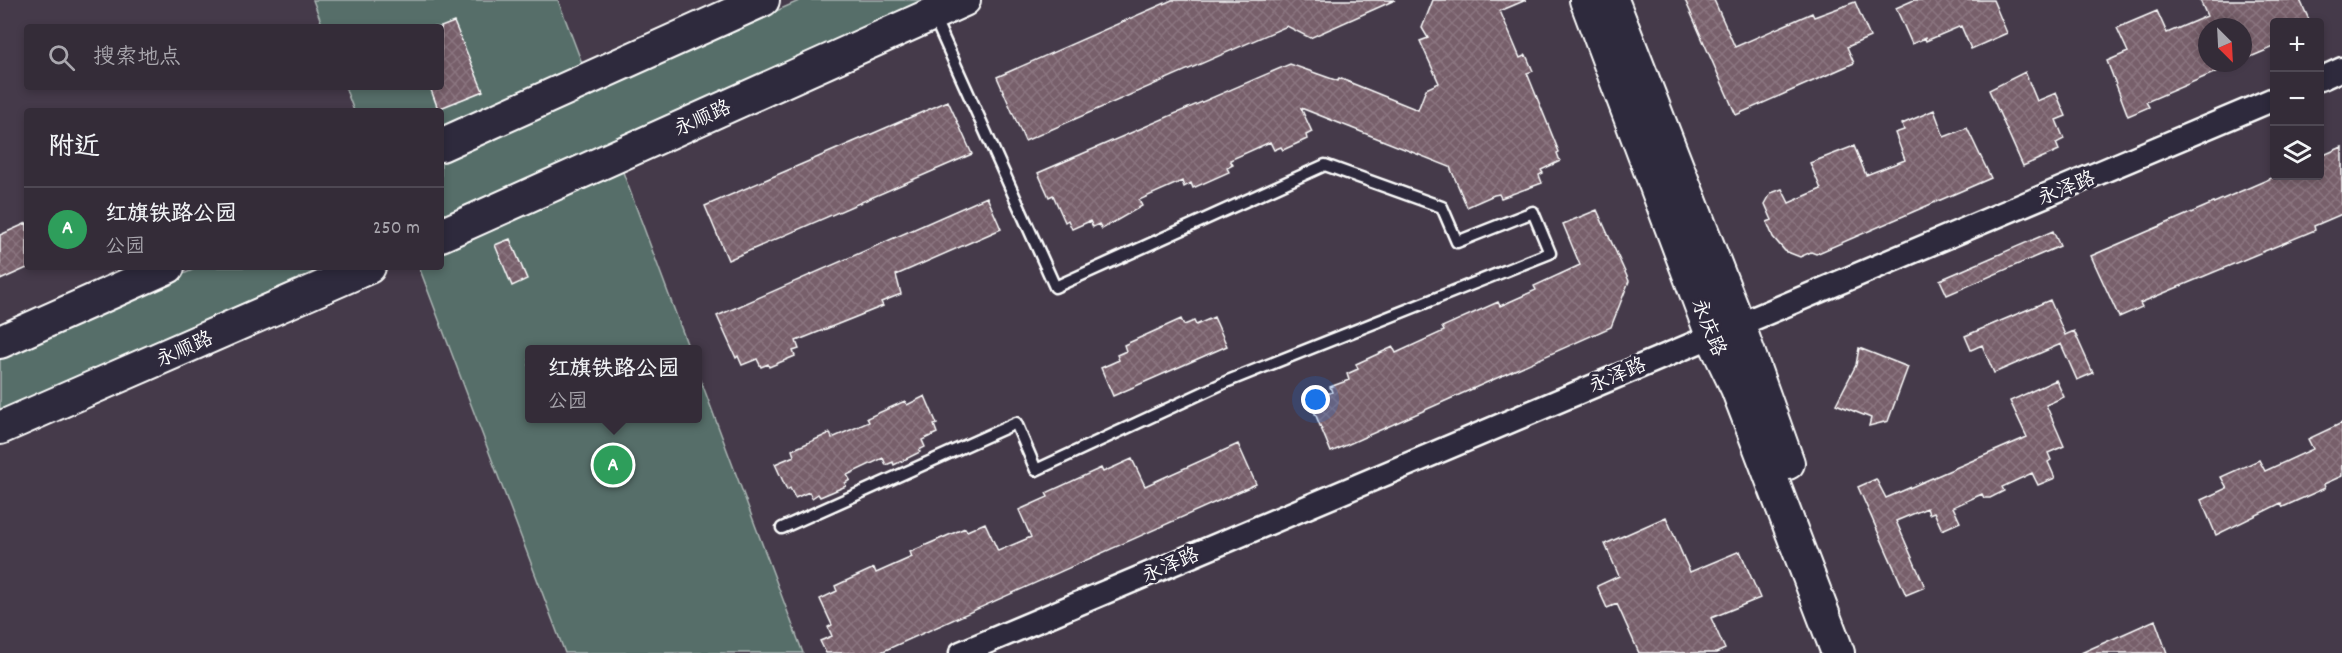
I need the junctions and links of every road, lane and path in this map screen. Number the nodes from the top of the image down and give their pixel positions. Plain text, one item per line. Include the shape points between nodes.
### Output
1 (763, 0) edge
2 (964, 0) edge
3 (1586, 0) edge
4 (1612, 0) edge
5 (933, 14) junction
6 (2342, 69) edge
7 (2324, 77) edge
8 (2270, 101) edge
9 (444, 144) edge
10 (444, 234) edge
11 (161, 270) edge
12 (362, 270) edge
13 (1725, 329) junction
14 (0, 342) edge
15 (0, 428) edge
16 (782, 528) dead end
17 (961, 653) edge
18 (1838, 653) edge
19 (1857, 653) edge

1 - 9 main road
2 - 5 main road, 永顺路
3 - 13 main road, 永庆路
4 - 13 main road, 永庆路
5 - 10 main road, 永顺路
5 - 16 lane via 1055,287 1325,165 1442,207 1456,242 1533,212 1550,253 1228,381 1036,470 1016,423
6 - 7 street
8 - 13 street, 永泽路
11 - 14 main road
12 - 15 main road, 永顺路
13 - 17 street, 永泽路
13 - 18 main road, 永庆路 via 1737,388
13 - 19 main road, 永庆路

